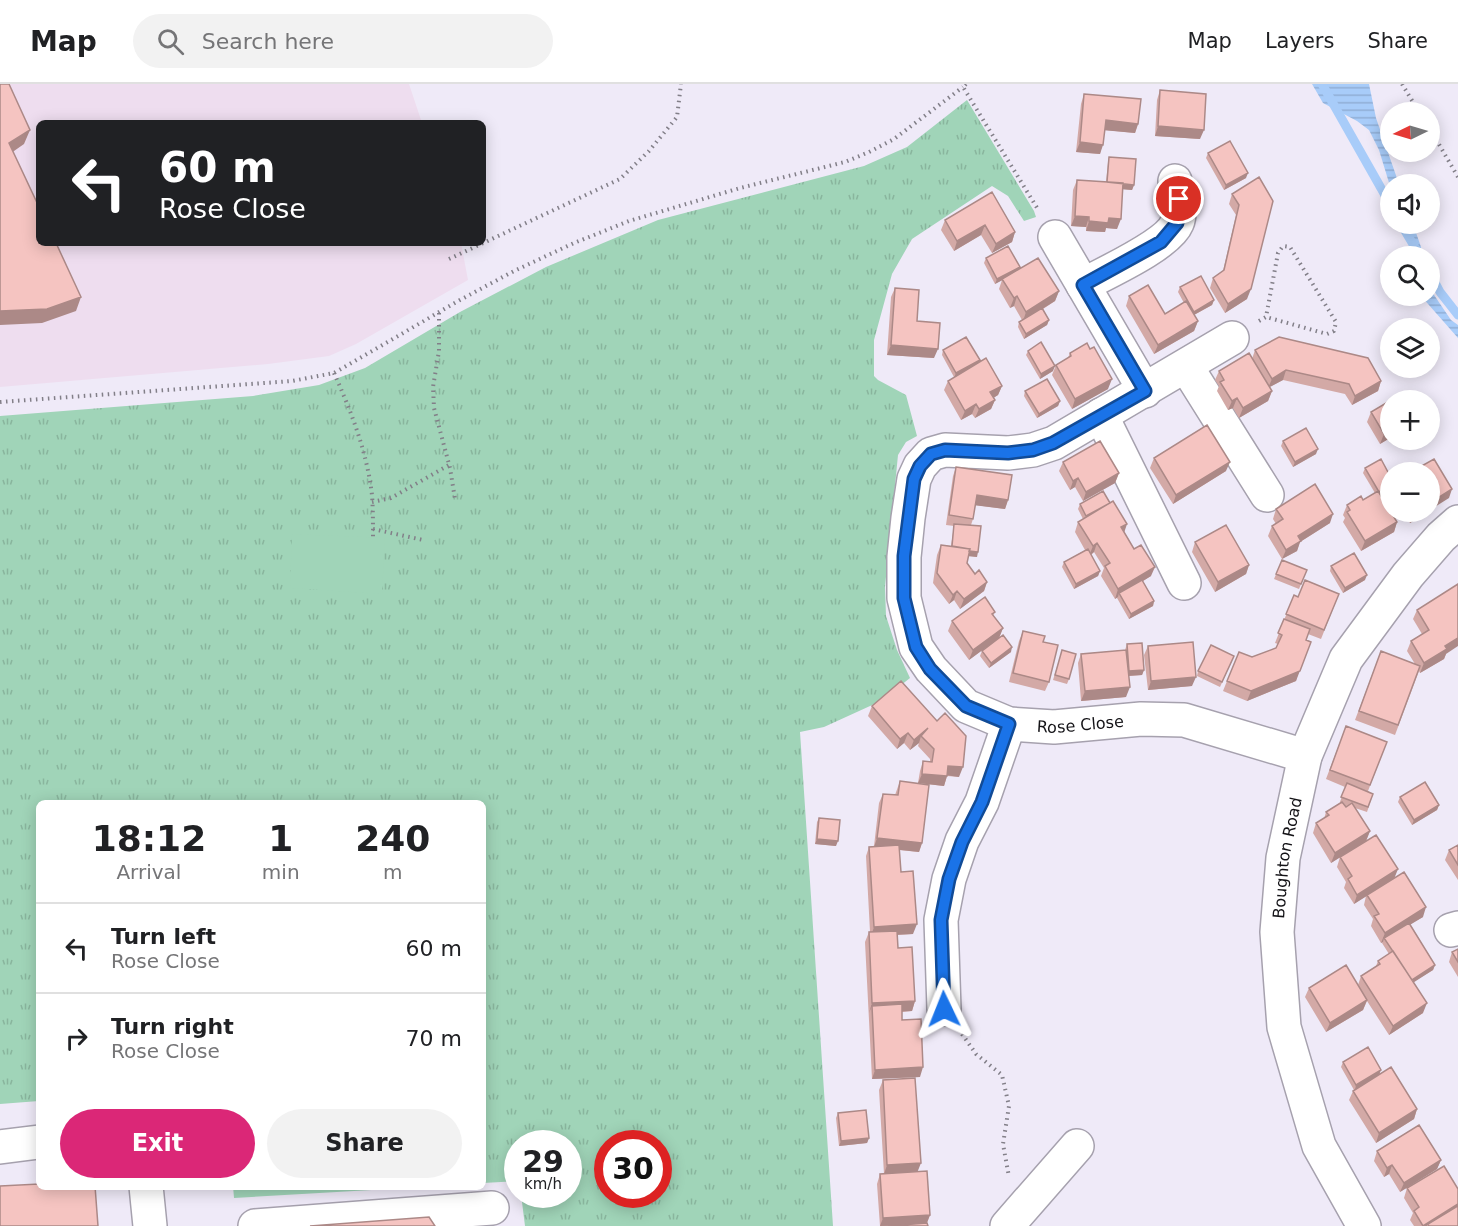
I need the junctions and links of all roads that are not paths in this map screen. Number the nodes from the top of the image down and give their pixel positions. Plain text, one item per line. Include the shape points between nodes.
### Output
1 (1175, 181) dead end
2 (1055, 237) road end
3 (1083, 285) junction
4 (1232, 338) dead end
5 (1186, 366) junction
6 (1145, 391) junction
7 (1101, 415) junction
8 (1267, 495) dead end
9 (1458, 522) edge
10 (1184, 583) dead end
11 (1009, 724) junction
12 (1305, 756) junction
13 (944, 1009) road end
14 (36, 1143) edge
15 (1077, 1146) dead end
16 (0, 1147) edge
17 (146, 1190) edge
18 (492, 1208) dead end
19 (150, 1226) edge
20 (255, 1226) edge
21 (1007, 1226) edge
22 (1364, 1226) edge

1 - 3 street via 1179,199 1177,223 1161,242
2 - 3 street
3 - 6 street
4 - 5 street, Rose Close
5 - 6 street, Rose Close
5 - 8 street
6 - 7 street, Rose Close
7 - 10 street
7 - 11 street, Rose Close via 1033,450 945,450 931,454 914,479 904,556 904,598 916,647 930,669 966,706
9 - 12 street, Boughton Road via 1408,574 1346,659
11 - 12 street, Rose Close via 1054,727 1141,719 1184,720
11 - 13 street via 949,879 941,920
12 - 22 street, Boughton Road via 1283,858 1276,932 1284,1027 1319,1146
14 - 16 street
15 - 21 street
17 - 19 street
18 - 20 street

